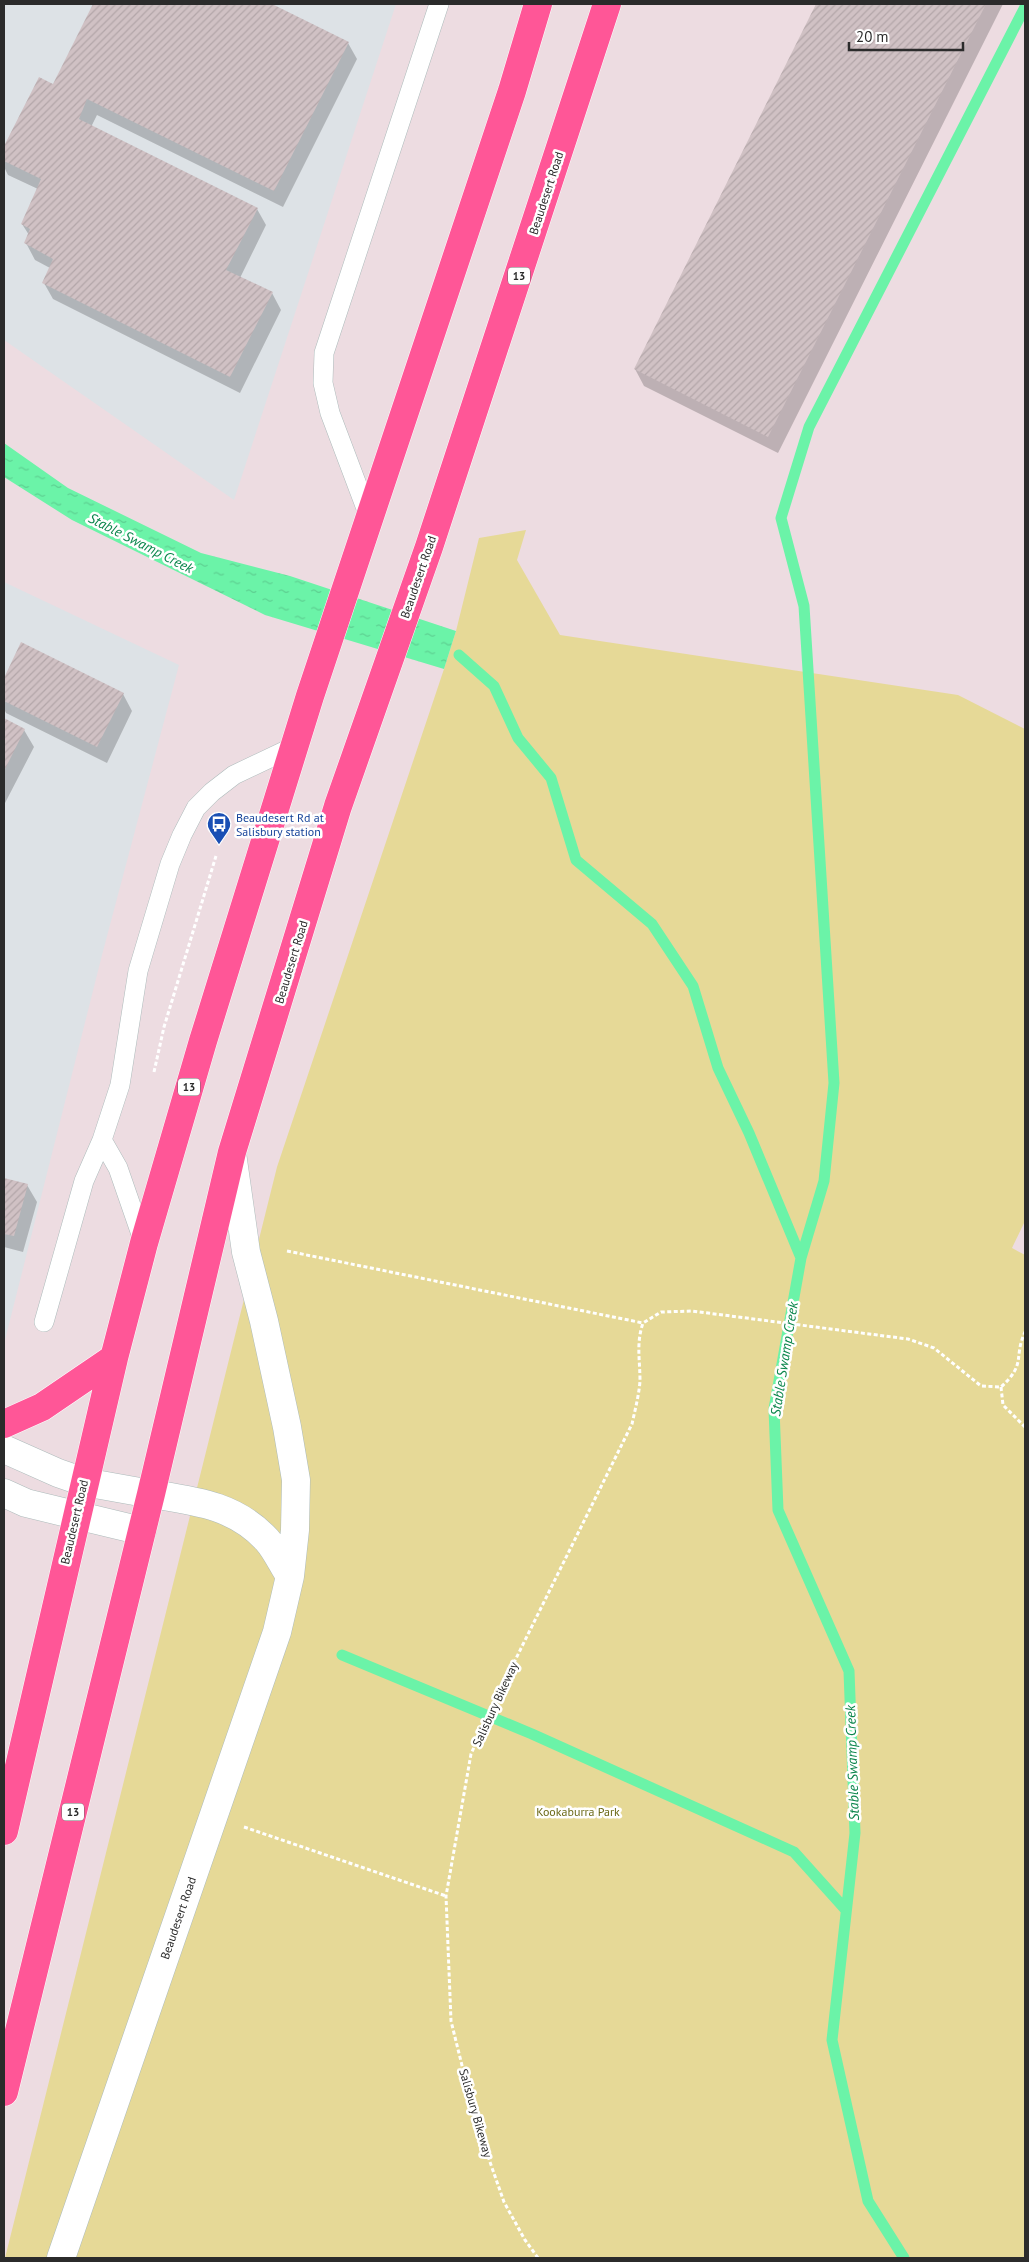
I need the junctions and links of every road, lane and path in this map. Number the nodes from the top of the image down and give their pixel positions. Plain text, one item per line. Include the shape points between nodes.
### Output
1 (439, 4) edge
2 (538, 4) edge
3 (607, 4) edge
4 (369, 523) junction
5 (295, 746) junction
6 (102, 1140) junction
7 (232, 1152) junction
8 (144, 1243) junction
9 (287, 1251) dead end
10 (44, 1322) dead end
11 (643, 1322) junction
12 (1025, 1332) edge
13 (114, 1358) junction
14 (1001, 1387) junction
15 (4, 1424) edge
16 (1025, 1427) edge
17 (4, 1449) edge
18 (84, 1482) junction
19 (4, 1493) edge
20 (151, 1494) junction
21 (76, 1516) junction
22 (142, 1531) junction
23 (290, 1576) junction
24 (213, 1816) junction
25 (4, 1831) edge
26 (446, 1896) junction
27 (4, 2092) edge
28 (61, 2258) edge
29 (538, 2258) edge

1 - 4 lane via 324,353 323,383 330,413
2 - 4 highway, Beaudesert Road / 13
3 - 7 highway, Beaudesert Road / 13 via 429,546 338,806
4 - 5 highway, Beaudesert Road / 13
5 - 6 lane via 234,775 196,808 182,835 138,971 120,1085
5 - 8 highway, Beaudesert Road / 13
6 - 8 lane via 118,1168
6 - 10 lane via 84,1181
7 - 20 highway, Beaudesert Road / 13
7 - 23 street, Beaudesert Road via 246,1252 266,1330 296,1480
8 - 13 highway, Beaudesert Road / 13
9 - 11 path
11 - 14 path via 661,1312 692,1311 908,1339 934,1348 980,1386
11 - 26 path, Salisbury Bikeway via 637,1354 640,1381 632,1424 471,1754
12 - 14 path via 1014,1376
13 - 15 highway via 42,1407
13 - 18 highway, Beaudesert Road / 13
14 - 16 path via 1003,1405
17 - 18 street
18 - 20 street
18 - 21 highway, Beaudesert Road / 13
19 - 21 street via 26,1503
20 - 22 highway, Beaudesert Road / 13
20 - 23 street via 208,1504 252,1526 268,1542
21 - 22 street
21 - 25 highway, Beaudesert Road / 13
22 - 27 highway, Beaudesert Road / 13
23 - 24 street, Beaudesert Road via 277,1632
24 - 26 path
24 - 28 street, Beaudesert Road
26 - 29 path, Salisbury Bikeway via 451,2021 476,2122 504,2202

